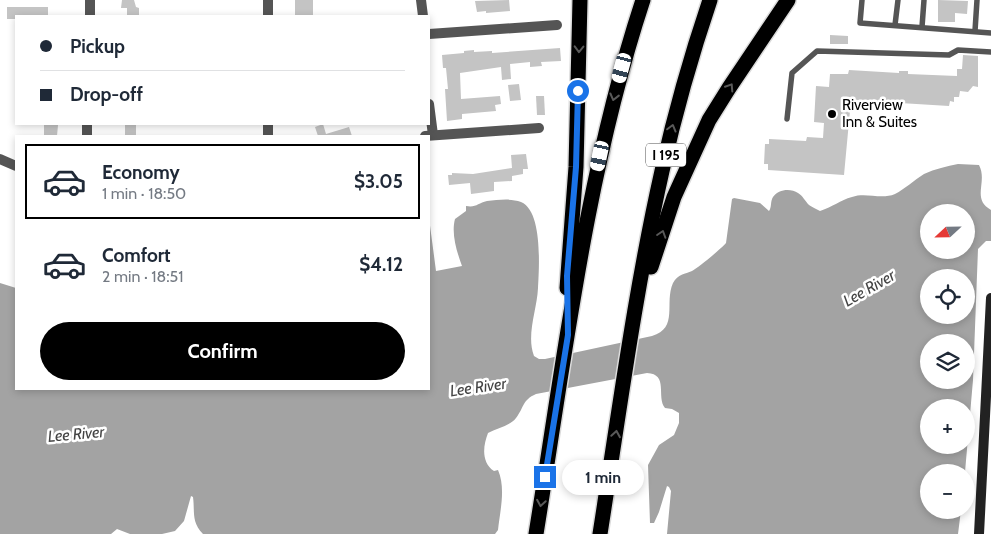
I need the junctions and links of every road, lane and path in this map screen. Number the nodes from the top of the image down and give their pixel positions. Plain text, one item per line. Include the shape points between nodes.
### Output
1 (90, 0) edge
2 (268, 0) edge
3 (422, 0) edge
4 (580, 0) edge
5 (643, 0) edge
6 (710, 0) edge
7 (788, 0) edge
8 (862, 0) edge
9 (898, 0) edge
10 (924, 0) edge
11 (977, 0) edge
12 (90, 15) edge
13 (268, 15) edge
14 (423, 15) edge
15 (557, 25) dead end
16 (895, 25) junction
17 (922, 27) junction
18 (975, 31) junction
19 (991, 33) edge
20 (430, 34) edge
21 (991, 52) edge
22 (787, 119) dead end
23 (539, 128) dead end
24 (430, 136) edge
25 (0, 159) edge
26 (15, 166) edge
27 (991, 298) edge
28 (635, 313) junction
29 (567, 340) junction
30 (536, 534) edge
31 (600, 534) edge
32 (979, 534) edge

1 - 12 street
2 - 13 street
3 - 14 street
4 -> 29 highway
5 -> 29 highway via 600,156
28 -> 6 highway, I 195 via 670,137
28 -> 7 highway via 674,197 709,120
8 - 16 lane via 860,22
9 - 16 lane
10 - 17 lane
11 - 18 lane
15 - 20 street
16 - 17 lane
17 - 18 lane
18 - 19 lane
21 - 22 lane via 958,50 949,55 817,50 792,73
23 - 24 street
25 - 26 street
27 - 32 main road
31 -> 28 highway, I 195
29 -> 30 highway

